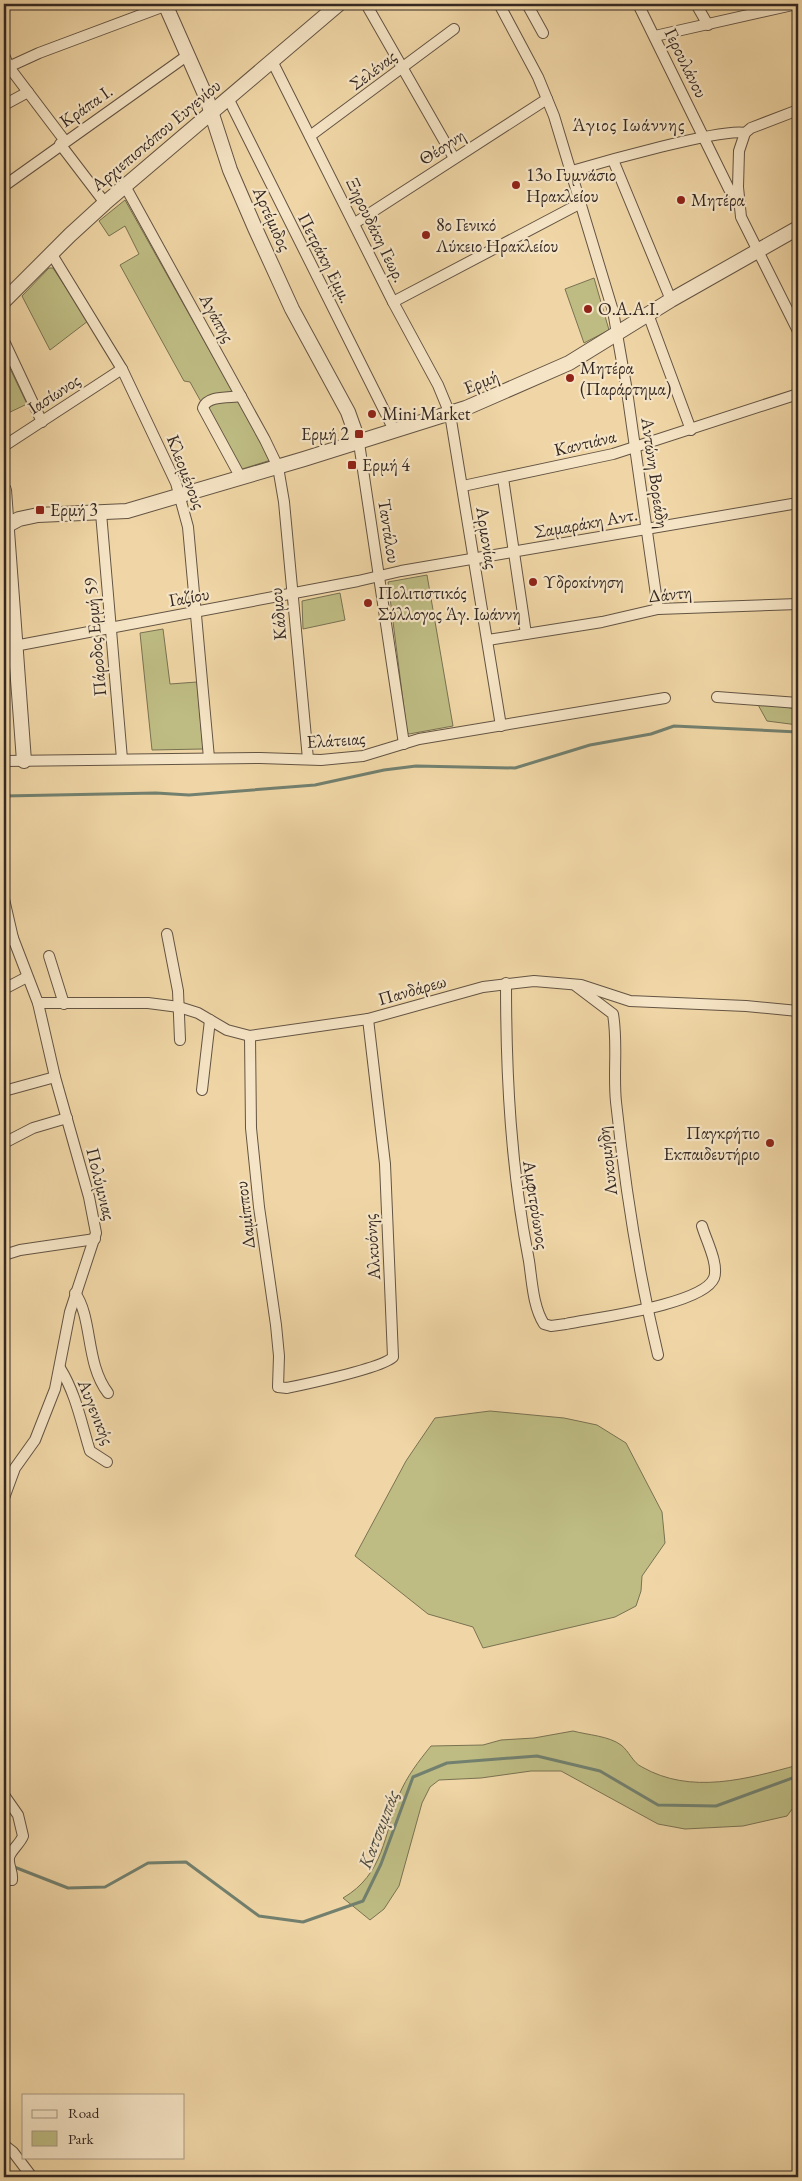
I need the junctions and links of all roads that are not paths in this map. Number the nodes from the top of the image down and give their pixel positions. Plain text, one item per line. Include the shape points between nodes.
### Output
1 (167, 4) edge
2 (366, 4) edge
3 (499, 4) edge
4 (528, 4) edge
5 (638, 4) edge
6 (696, 4) edge
7 (796, 4) edge
8 (334, 5) edge
9 (708, 25) junction
10 (454, 29) dead end
11 (543, 33) dead end
12 (655, 36) junction
13 (4, 55) edge
14 (188, 56) junction
15 (272, 61) junction
16 (403, 67) junction
17 (6, 68) edge
18 (28, 92) junction
19 (228, 98) junction
20 (547, 99) junction
21 (4, 105) edge
22 (798, 110) edge
23 (212, 113) junction
24 (745, 133) junction
25 (310, 136) junction
26 (705, 138) junction
27 (63, 143) junction
28 (454, 158) junction
29 (612, 160) junction
30 (572, 172) junction
31 (4, 186) edge
32 (125, 186) junction
33 (738, 198) junction
34 (105, 203) junction
35 (581, 203) junction
36 (355, 223) junction
37 (798, 228) edge
38 (758, 251) junction
39 (51, 253) junction
40 (671, 300) junction
41 (4, 301) edge
42 (393, 302) junction
43 (648, 314) junction
44 (798, 331) edge
45 (618, 333) junction
46 (4, 341) edge
47 (122, 369) junction
48 (798, 394) edge
49 (241, 396) junction
50 (450, 414) junction
51 (42, 422) junction
52 (691, 430) junction
53 (395, 432) junction
54 (358, 443) junction
55 (4, 446) edge
56 (635, 448) junction
57 (278, 467) junction
58 (242, 478) junction
59 (502, 478) junction
60 (463, 486) junction
61 (4, 490) edge
62 (182, 497) junction
63 (798, 503) edge
64 (101, 513) junction
65 (5, 526) edge
66 (646, 529) junction
67 (514, 552) junction
68 (474, 558) junction
69 (380, 576) junction
70 (293, 593) junction
71 (798, 604) edge
72 (658, 609) junction
73 (195, 613) junction
74 (110, 627) junction
75 (526, 634) junction
76 (488, 640) junction
77 (9, 648) edge
78 (716, 697) dead end
79 (665, 698) dead end
80 (798, 703) edge
81 (502, 726) junction
82 (404, 744) junction
83 (209, 758) junction
84 (122, 759) junction
85 (308, 759) junction
86 (24, 760) junction
87 (4, 761) edge
88 (4, 899) edge
89 (167, 934) dead end
90 (9, 941) edge
91 (49, 956) dead end
92 (27, 977) junction
93 (570, 983) junction
94 (506, 984) junction
95 (4, 989) edge
96 (38, 1003) junction
97 (64, 1004) junction
98 (179, 1007) junction
99 (798, 1012) edge
100 (368, 1019) junction
101 (210, 1020) junction
102 (250, 1036) junction
103 (180, 1040) dead end
104 (55, 1077) junction
105 (4, 1090) edge
106 (202, 1090) dead end
107 (67, 1118) junction
108 (4, 1143) edge
109 (702, 1226) dead end
110 (95, 1239) junction
111 (4, 1255) edge
112 (75, 1293) junction
113 (647, 1307) junction
114 (658, 1355) dead end
115 (60, 1368) junction
116 (280, 1388) joint
117 (108, 1393) dead end
118 (107, 1462) dead end
119 (4, 1498) edge
120 (4, 1795) edge
121 (4, 1880) edge
122 (4, 2145) edge
123 (32, 2177) edge

1 - 14 street, Αρτέμιδος
1 - 17 street
2 - 16 street
3 - 20 street, Αντώνη Βορεάδη
4 - 11 street
5 - 12 street, Γερουλάνου
6 - 9 street
7 - 9 street
8 - 15 street, Αρχιεπισκόπου Ευγενίου
9 - 12 street
10 - 16 street, Σελένας
12 - 26 street, Γερουλάνου
13 - 17 street
14 - 23 street, Αρτέμιδος
14 - 27 street, Κράπα Ι.
15 - 19 street, Αρχιεπισκόπου Ευγενίου
15 - 25 street, Ξηρουδάκη Γεωρ.
16 - 25 street, Σελένας
16 - 28 street
17 - 18 street
18 - 21 street
18 - 27 street
19 - 23 street, Αρχιεπισκόπου Ευγενίου
19 - 53 street, Πετράκη Εμμ.
20 - 28 street, Θέογνη
20 - 30 street, Αντώνη Βορεάδη
22 - 24 street
23 - 32 street, Αρχιεπισκόπου Ευγενίου
23 - 54 street, Αρτέμιδος via 230,170 278,280 348,412
24 - 26 street via 732,132
24 - 33 street via 739,151
25 - 36 street, Ξηρουδάκη Γεωρ.
26 - 29 street
26 - 33 street, Γερουλάνου via 729,189
27 - 31 street, Κράπα Ι.
27 - 34 street
28 - 36 street, Θέογνη
29 - 30 street
29 - 40 street
30 - 35 street, Αντώνη Βορεάδη
32 - 34 street, Αρχιεπισκόπου Ευγενίου
32 - 49 street, Αγάπης
33 - 38 street via 741,217
34 - 39 street, Αρχιεπισκόπου Ευγενίου
35 - 42 street
35 - 45 street, Αντώνη Βορεάδη
36 - 42 street, Ξηρουδάκη Γεωρ.
37 - 38 street, Ερμή
38 - 40 street, Ερμή
38 - 44 street
39 - 41 street, Αρχιεπισκόπου Ευγενίου
39 - 47 street, Κλεομένους
40 - 43 street, Ερμή
42 - 50 street, Ξηρουδάκη Γεωρ.
43 - 45 street, Ερμή
43 - 52 street
45 - 50 street, Ερμή via 557,369
45 - 56 street, Αντώνη Βορεάδη
46 - 51 street
47 - 51 street, Ιασίωνος
47 - 62 street, Κλεομένους
48 - 52 street, Καντιάνα
49 - 57 street, Αγάπης
49 - 58 street via 210,400 203,405 204,413
50 - 53 street, Ερμή
50 - 60 street, Αρμονίας
51 - 55 street, Ιασίωνος
52 - 56 street, Καντιάνα
53 - 54 street, Ερμή
54 - 57 street, Ερμή
54 - 69 street, Ταντάλου
56 - 59 street, Καντιάνα
56 - 66 street, Αντώνη Βορεάδη
57 - 58 street, Ερμή
57 - 70 street, Κάδμου
58 - 62 street, Ερμή
59 - 60 street, Καντιάνα
59 - 67 street
60 - 68 street, Αρμονίας
61 - 65 street
62 - 64 street, Ερμή via 127,511
62 - 73 street, Κλεομένους via 188,527
63 - 66 street, Σαμαράκη Αντ.
64 - 65 street, Ερμή via 38,515 24,517
64 - 74 street, Πάροδος Ερμή 59
65 - 77 street
66 - 67 street, Σαμαράκη Αντ.
66 - 72 street, Αντώνη Βορεάδη
67 - 68 street, Σαμαράκη Αντ.
67 - 75 street
68 - 69 street, Σαμαράκη Αντ.
68 - 76 street, Αρμονίας
69 - 70 street, Γαζίου
69 - 82 street, Ταντάλου
70 - 73 street, Γαζίου
70 - 85 street, Κάδμου
71 - 72 street, Δάντη
72 - 75 street, Δάντη
73 - 74 street, Γαζίου
73 - 83 street, Κλεομένους
74 - 77 street, Γαζίου
74 - 84 street, Πάροδος Ερμή 59
75 - 76 street, Δάντη
76 - 81 street, Αρμονίας
77 - 86 street
78 - 80 street
79 - 81 street, Ελάτειας
81 - 82 street, Ελάτειας
82 - 85 street, Ελάτειας via 355,758
83 - 84 street, Ελάτειας
83 - 85 street, Ελάτειας
84 - 86 street, Ελάτειας
86 - 87 street, Ελάτειας
88 - 90 street, Πολύμνιας
89 - 98 street
90 - 92 street, Πολύμνιας
91 - 97 street
92 - 95 street
92 - 96 street, Πολύμνιας
93 - 94 street, Πανδάρεω via 543,980
93 - 99 street, Πανδάρεω via 630,1002 746,1006
93 - 113 street, Λυκομήδη via 613,1014 615,1092 621,1149 635,1253
94 - 100 street, Πανδάρεω via 468,991
94 - 113 street, Αμφιτρύωνος via 510,1135 525,1243 542,1321 551,1326
96 - 97 street, Πανδάρεω
96 - 104 street, Πολύμνιας
97 - 98 street, Πανδάρεω via 148,1003
98 - 101 street, Πανδάρεω
98 - 103 street
100 - 102 street, Πανδάρεω
100 - 116 street, Αλκυόνης via 385,1164 393,1357 371,1367
101 - 102 street, Πανδάρεω via 227,1030
101 - 106 street
102 - 116 street, Δαμίππου via 251,1128 276,1325
104 - 105 street
104 - 107 street, Πολύμνιας
107 - 108 street via 33,1128
107 - 110 street, Πολύμνιας via 94,1218
109 - 113 street via 714,1264 713,1280 686,1299
110 - 111 street
110 - 112 street, Πολύμνιας
112 - 115 street, Πολύμνιας
112 - 117 street via 81,1304 95,1370
113 - 114 street, Λυκομήδη
115 - 118 street, Αυγενικής via 81,1414 90,1451
115 - 119 street, Πολύμνιας via 35,1440 15,1468
120 - 121 street via 23,1829 20,1843 9,1859 12,1880
122 - 123 street

